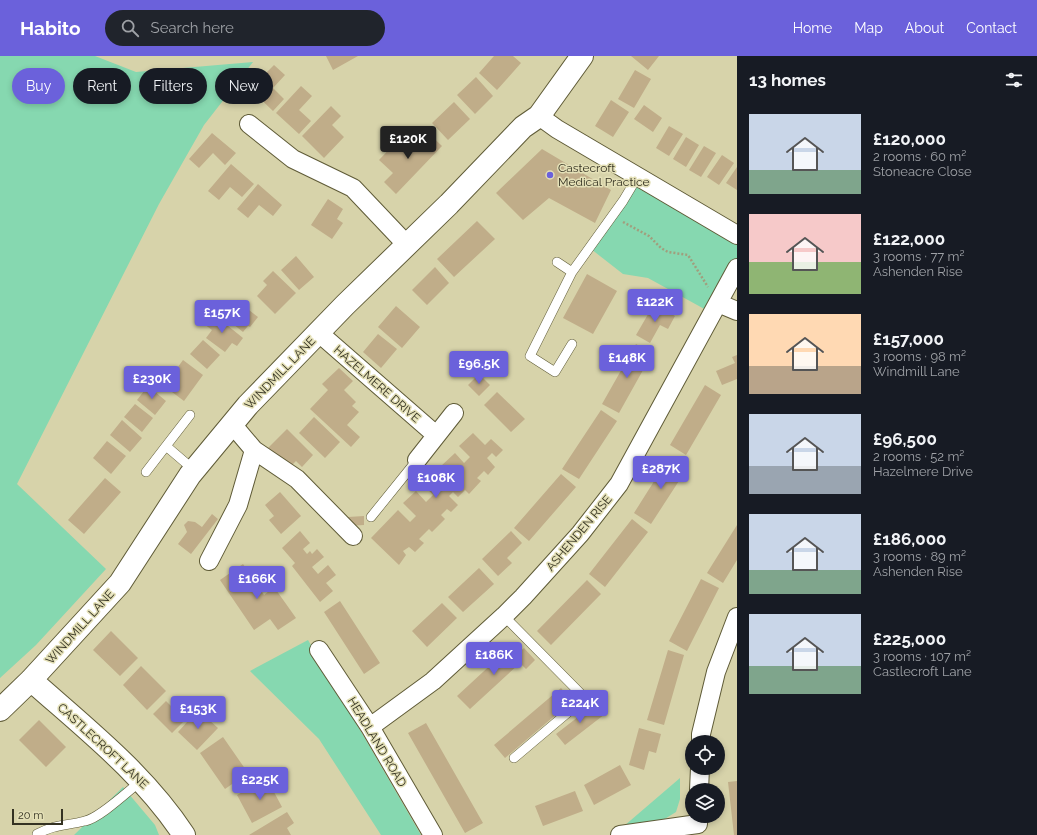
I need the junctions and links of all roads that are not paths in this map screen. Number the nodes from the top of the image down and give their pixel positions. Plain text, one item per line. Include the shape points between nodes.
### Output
1 (582, 56) edge
2 (539, 116) junction
3 (249, 124) dead end
4 (638, 176) junction
5 (737, 235) edge
6 (407, 245) junction
7 (557, 262) dead end
8 (737, 268) edge
9 (572, 272) junction
10 (720, 299) junction
11 (737, 311) edge
12 (318, 333) junction
13 (572, 344) dead end
14 (454, 413) dead end
15 (190, 415) dead end
16 (232, 424) junction
17 (436, 435) junction
18 (166, 446) junction
19 (254, 450) junction
20 (417, 460) joint
21 (194, 470) junction
22 (146, 472) dead end
23 (370, 517) dead end
24 (353, 536) dead end
25 (209, 561) dead end
26 (504, 616) junction
27 (737, 617) edge
28 (319, 650) dead end
29 (31, 680) junction
30 (0, 710) edge
31 (370, 727) junction
32 (701, 735) edge
33 (514, 758) dead end
34 (142, 780) junction
35 (698, 825) edge
36 (37, 834) edge
37 (184, 835) edge
38 (432, 835) edge
39 (620, 835) edge

1 - 2 street, WINDMILL LANE
2 - 4 street
2 - 6 street, WINDMILL LANE via 523,127
3 - 6 street via 293,159 353,188
4 - 5 street
4 - 9 lane
6 - 12 street, WINDMILL LANE
7 - 9 lane
8 - 10 street, ASHENDEN RISE
9 - 13 lane via 530,356 555,372
10 - 11 street
10 - 26 street, ASHENDEN RISE via 619,484 580,534
12 - 16 street, WINDMILL LANE
12 - 17 street, HAZELMERE DRIVE
14 - 17 street
15 - 18 lane
16 - 19 street
16 - 21 street, WINDMILL LANE
17 - 20 street
18 - 21 lane
18 - 22 lane
19 - 24 street via 297,479
19 - 25 street via 238,505
20 - 23 lane
21 - 29 street, WINDMILL LANE via 120,582
26 - 31 street, ASHENDEN RISE via 433,681
26 - 33 lane via 585,698
27 - 32 street via 716,672
28 - 31 street, HEADLAND ROAD
29 - 30 street, WINDMILL LANE
29 - 34 street, CASTLECROFT LANE
31 - 38 street, HEADLAND ROAD
34 - 36 lane via 97,816 86,821 52,826
34 - 37 street, CASTLECROFT LANE via 169,812
35 - 39 street

